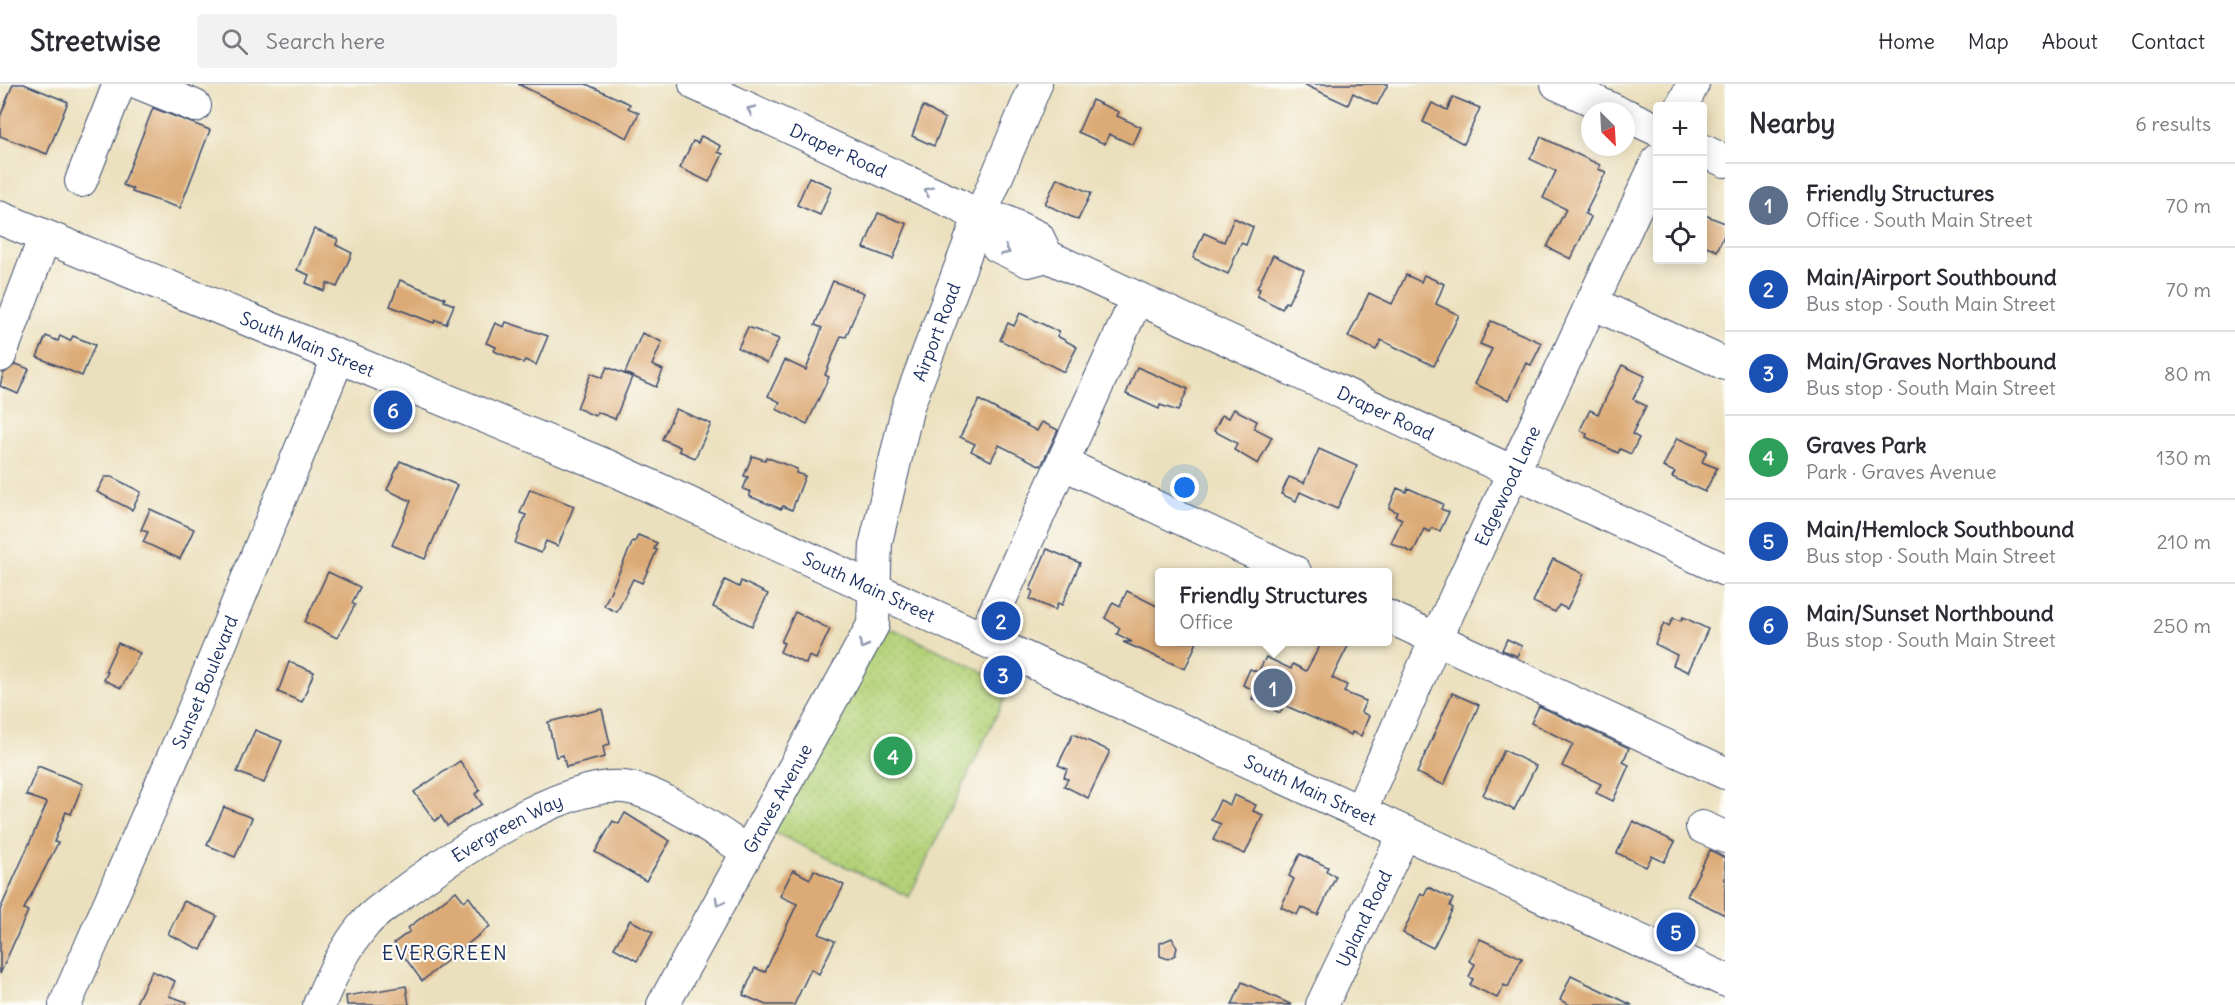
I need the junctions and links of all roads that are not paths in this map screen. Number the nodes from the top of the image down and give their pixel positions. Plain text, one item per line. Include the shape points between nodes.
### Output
1 (119, 84) edge
2 (141, 84) edge
3 (695, 84) edge
4 (1036, 84) edge
5 (1557, 84) edge
6 (1693, 84) edge
7 (1596, 102) edge
8 (1684, 102) edge
9 (195, 105) dead end
10 (1635, 120) edge
11 (1653, 128) edge
12 (1707, 152) edge
13 (1725, 160) edge
14 (1653, 171) edge
15 (81, 181) dead end
16 (0, 218) edge
17 (980, 218) junction
18 (45, 236) junction
19 (1137, 298) junction
20 (1592, 303) junction
21 (0, 356) edge
22 (339, 356) junction
23 (1725, 364) edge
24 (1062, 463) junction
25 (1514, 470) junction
26 (1284, 568) edge
27 (1725, 570) edge
28 (875, 590) junction
29 (1392, 618) edge
30 (983, 638) junction
31 (1436, 639) junction
32 (1725, 773) edge
33 (1360, 812) junction
34 (1405, 832) junction
35 (747, 851) junction
36 (1725, 980) edge
37 (65, 1005) edge
38 (319, 1005) edge
39 (663, 1005) edge
40 (1323, 1005) edge

1 - 15 street
2 - 9 street
17 -> 3 street, Draper Road
4 - 17 street, Airport Road
5 - 7 street
6 - 8 street
10 - 11 street
12 - 13 street
14 - 20 street, Edgewood Lane
16 - 18 main road, South Main Street
17 - 19 street, Draper Road via 997,246 1028,261 1047,256
17 - 28 street, Airport Road via 908,406 876,542
18 - 21 street
18 - 22 main road, South Main Street
19 - 24 street
19 - 25 street, Draper Road
20 - 23 street
20 - 25 street, Edgewood Lane
22 - 28 main road, South Main Street via 609,467
22 - 37 street, Sunset Boulevard via 186,729
24 - 26 street
24 - 30 street
25 - 27 street, Draper Road
25 - 31 street, Edgewood Lane
28 - 30 main road, South Main Street
28 -> 35 street, Graves Avenue via 873,626
29 - 31 street
30 - 33 main road, South Main Street
31 - 32 street
31 - 33 street, Edgewood Lane
33 - 34 main road, South Main Street
34 - 36 main road, South Main Street
34 - 40 street, Upland Road
35 - 38 street, Evergreen Way via 648,793 623,787 597,788 515,821 476,842 363,924
35 -> 39 street, Graves Avenue

